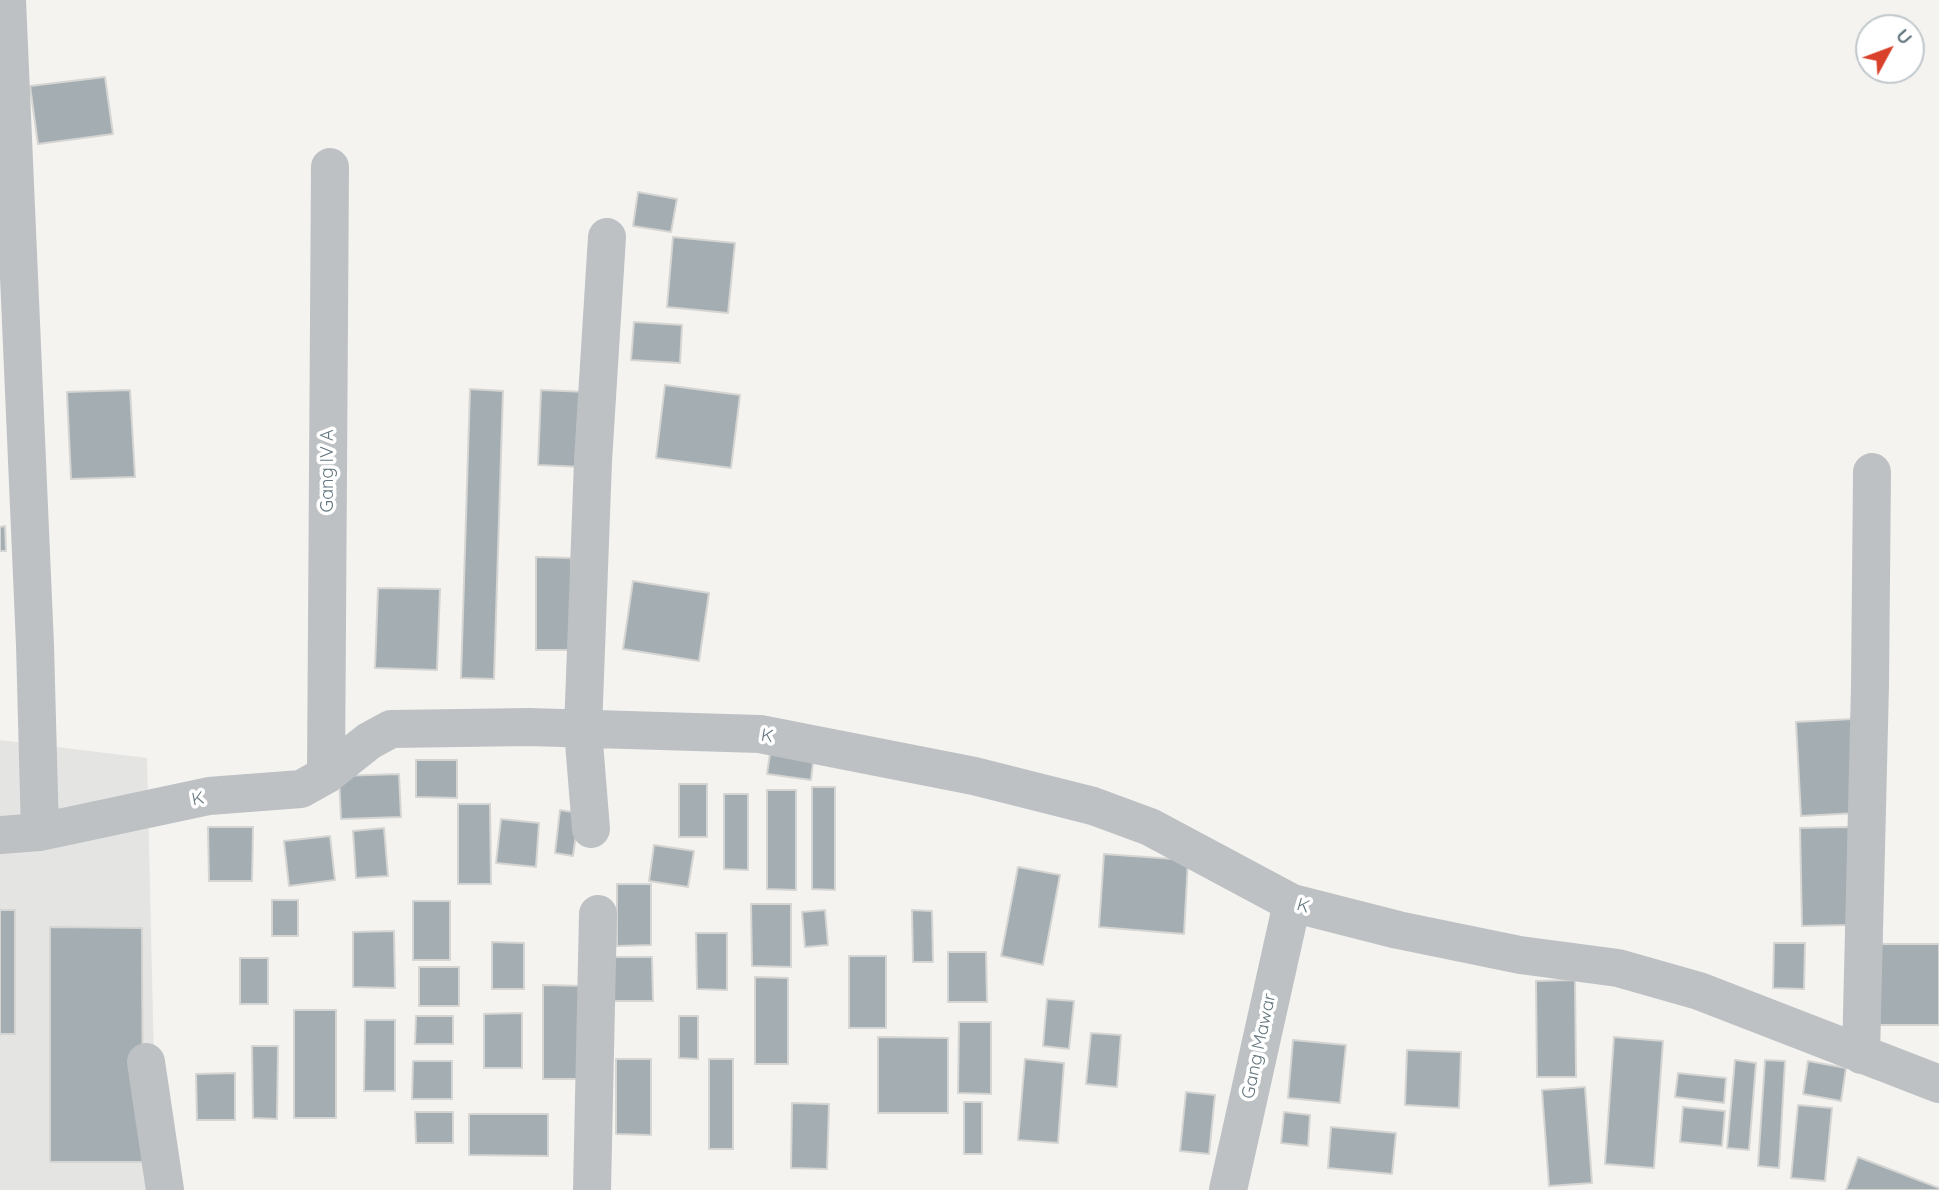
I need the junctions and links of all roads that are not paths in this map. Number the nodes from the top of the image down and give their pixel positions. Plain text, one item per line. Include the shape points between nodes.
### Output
1 (7, 0) edge
2 (330, 167) dead end
3 (607, 237) dead end
4 (1872, 472) dead end
5 (583, 730) junction
6 (326, 775) junction
7 (591, 829) dead end
8 (40, 832) junction
9 (0, 835) edge
10 (1292, 903) junction
11 (598, 914) dead end
12 (1861, 1055) junction
13 (146, 1062) dead end
14 (1939, 1084) edge
15 (165, 1190) edge
16 (592, 1190) edge
17 (1228, 1190) edge

1 - 8 street
2 - 6 street, Gang IV A
3 - 5 street
4 - 12 street
5 - 6 street, K via 391,729
5 - 7 street
5 - 10 street, K via 760,734 974,776 1093,806 1150,827
6 - 8 street, K via 301,789 209,796
8 - 9 street, K
10 - 12 street, K via 1520,955 1618,968 1699,991
10 - 17 street, Gang Mawar
11 - 16 street
12 - 14 street, K
13 - 15 street

